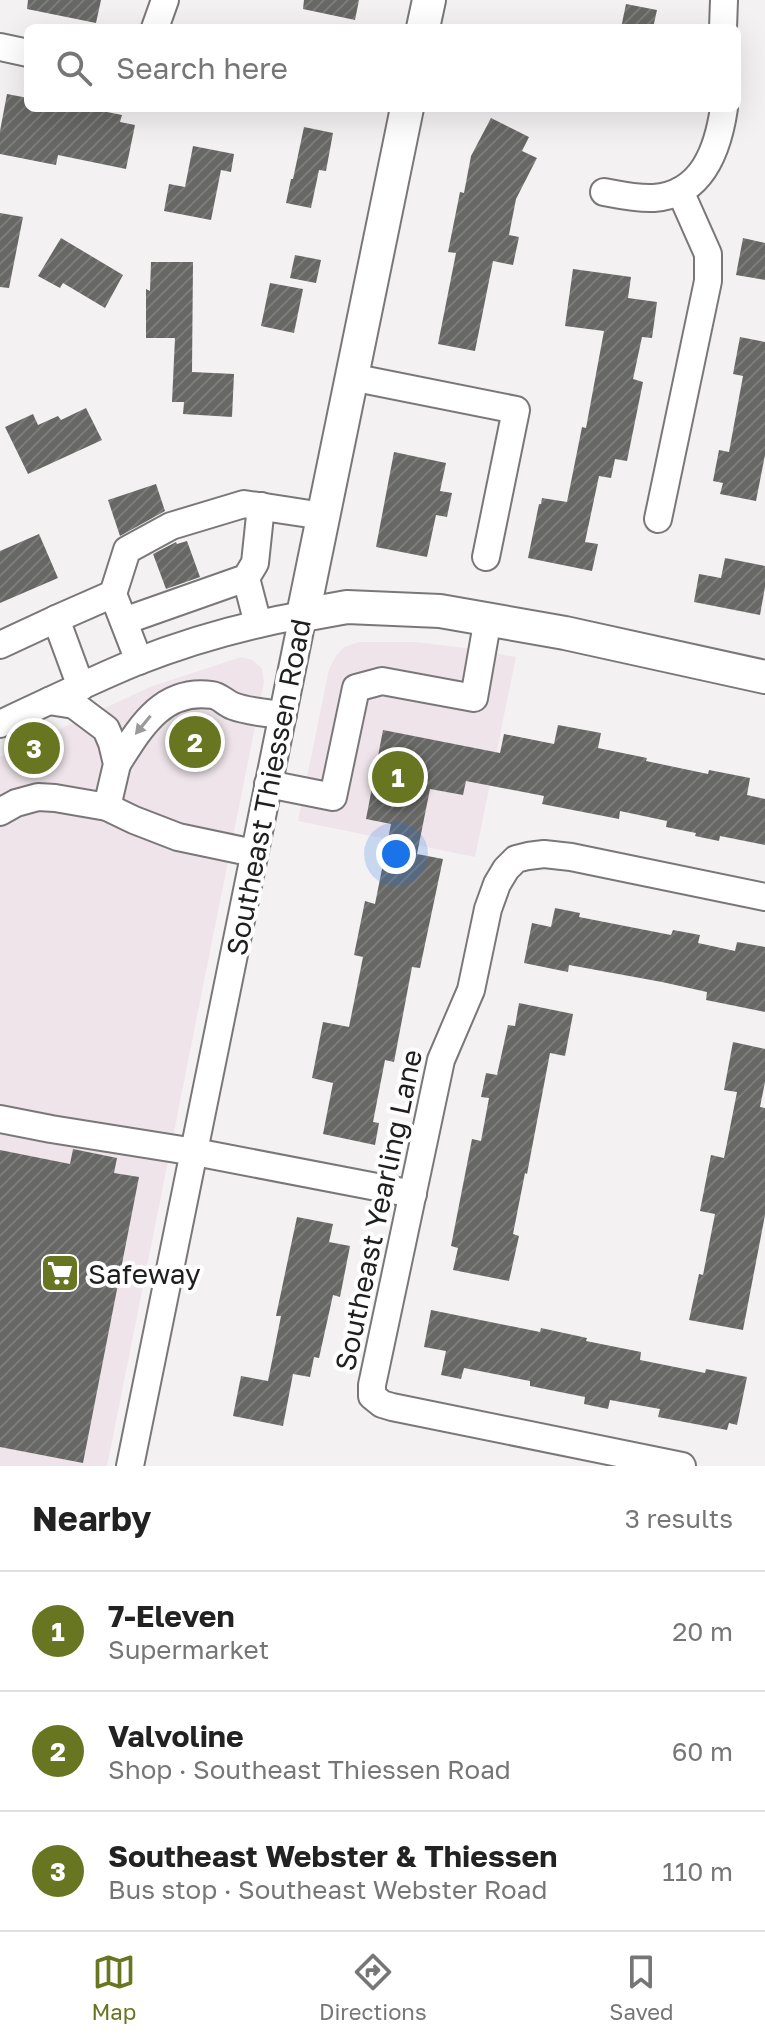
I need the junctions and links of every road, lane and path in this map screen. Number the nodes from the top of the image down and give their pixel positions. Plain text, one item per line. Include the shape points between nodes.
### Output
1 (165, 0) edge
2 (429, 0) edge
3 (724, 0) edge
4 (156, 24) edge
5 (424, 24) edge
6 (723, 24) edge
7 (0, 47) edge
8 (24, 52) edge
9 (406, 112) edge
10 (723, 112) edge
11 (680, 191) junction
12 (604, 192) dead end
13 (351, 377) junction
14 (261, 506) junction
15 (323, 516) junction
16 (658, 519) dead end
17 (486, 557) dead end
18 (246, 578) junction
19 (113, 594) junction
20 (303, 615) junction
21 (488, 618) junction
22 (56, 619) junction
23 (124, 621) junction
24 (258, 624) junction
25 (0, 645) edge
26 (139, 661) junction
27 (765, 677) edge
28 (81, 687) junction
29 (49, 701) junction
30 (283, 715) junction
31 (0, 724) edge
32 (117, 764) junction
33 (268, 784) junction
34 (107, 807) junction
35 (0, 812) edge
36 (254, 853) junction
37 (765, 897) edge
38 (0, 1119) edge
39 (195, 1152) junction
40 (413, 1194) junction
41 (130, 1466) edge
42 (682, 1466) edge

1 - 4 street
2 - 5 main road
3 - 6 street
7 - 8 street
9 - 13 main road, Southeast Thiessen Road
10 - 11 street via 711,158
11 - 12 street via 655,198
11 - 16 street via 708,254 708,281
13 - 15 main road, Southeast Thiessen Road
13 - 17 street via 516,410
14 - 15 street
14 - 18 street via 255,563
14 - 19 street via 244,504 171,526 127,550
15 - 20 main road, Southeast Thiessen Road
18 - 23 street
18 - 24 street
19 - 22 street
19 - 23 street
20 - 21 main road via 347,607
20 - 24 street
20 - 30 street, Southeast Thiessen Road
21 - 27 main road
21 - 33 street via 474,698 382,681 356,688 333,797
22 - 25 street
22 - 28 street
23 - 26 street
24 - 26 street
26 - 28 street
28 - 29 street
29 - 31 street
29 - 32 street via 74,705 106,729
30 -> 32 street via 232,706 215,695 172,700 142,724
30 - 33 street, Southeast Thiessen Road
32 - 34 street
33 - 36 street, Southeast Thiessen Road
34 - 35 street via 38,797
34 - 36 street via 178,837
36 - 39 street, Southeast Thiessen Road
37 - 40 street, Southeast Yearling Lane via 571,857 516,859 497,884 471,990 441,1060
38 - 39 street
39 - 40 street
39 - 41 street, Southeast Thiessen Road
40 - 42 street, Southeast Yearling Lane via 372,1396 392,1407

